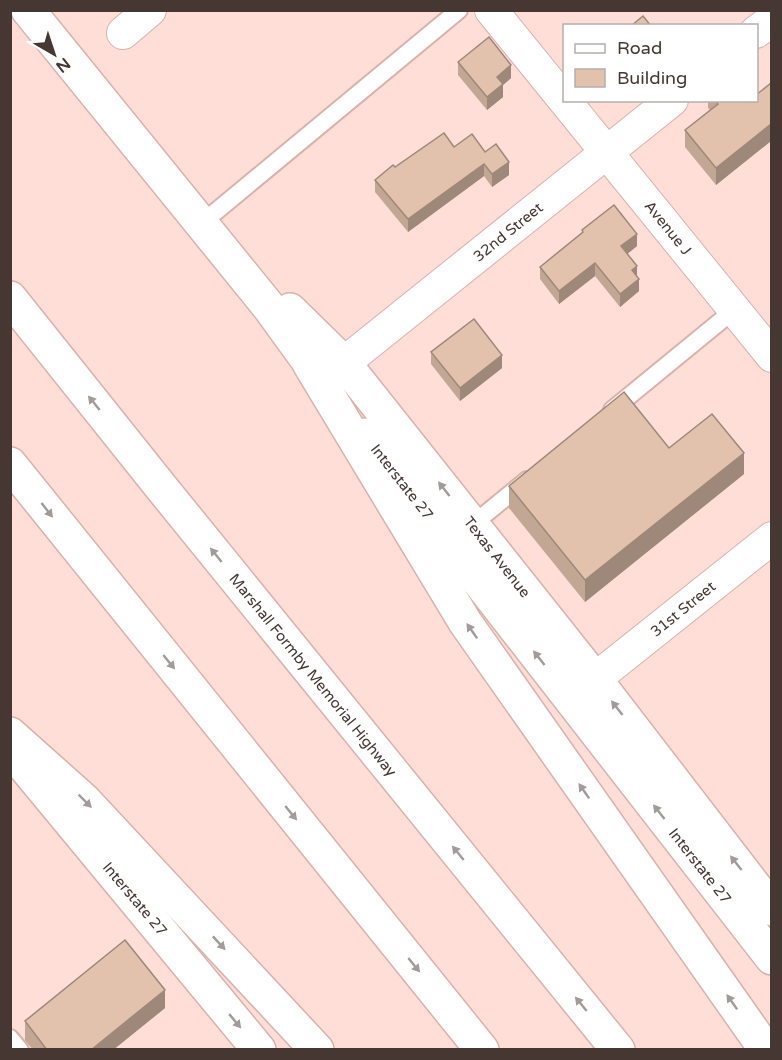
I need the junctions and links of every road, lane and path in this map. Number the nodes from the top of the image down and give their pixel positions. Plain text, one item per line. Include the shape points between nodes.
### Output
1 (28, 10) edge
2 (150, 10) edge
3 (459, 10) edge
4 (490, 10) edge
5 (123, 33) dead end
6 (563, 99) edge
7 (565, 102) edge
8 (670, 102) edge
9 (607, 153) junction
10 (202, 224) junction
11 (10, 298) edge
12 (734, 310) junction
13 (771, 356) edge
14 (344, 363) junction
15 (310, 365) junction
16 (598, 421) edge
17 (10, 464) edge
18 (535, 473) edge
19 (472, 525) junction
20 (771, 538) edge
21 (595, 679) junction
22 (10, 734) edge
23 (10, 749) edge
24 (771, 909) edge
25 (771, 958) edge
26 (10, 1038) edge
27 (20, 1050) edge
28 (259, 1050) edge
29 (317, 1050) edge
30 (482, 1050) edge
31 (618, 1050) edge
32 (766, 1050) edge

1 - 10 main road, Interstate 27
2 - 5 street
3 - 10 lane
4 - 6 street, Avenue J
7 - 9 street, Avenue J
8 - 9 street, 32nd Street
9 - 12 street, Avenue J
9 - 14 street, 32nd Street
10 - 14 main road, Texas Avenue
10 - 15 main road, Interstate 27
31 -> 11 main road, Marshall Formby Memorial Highway
12 - 13 street, Avenue J
12 - 16 lane
19 -> 14 main road, Texas Avenue
25 -> 15 main road, Interstate 27
32 -> 15 main road via 465,622
17 -> 30 main road
18 - 19 lane
19 - 21 main road, Texas Avenue
20 - 21 street, 31st Street
24 -> 21 main road, Texas Avenue
22 -> 29 main road via 84,800
23 -> 28 main road, Interstate 27
26 - 27 lane

